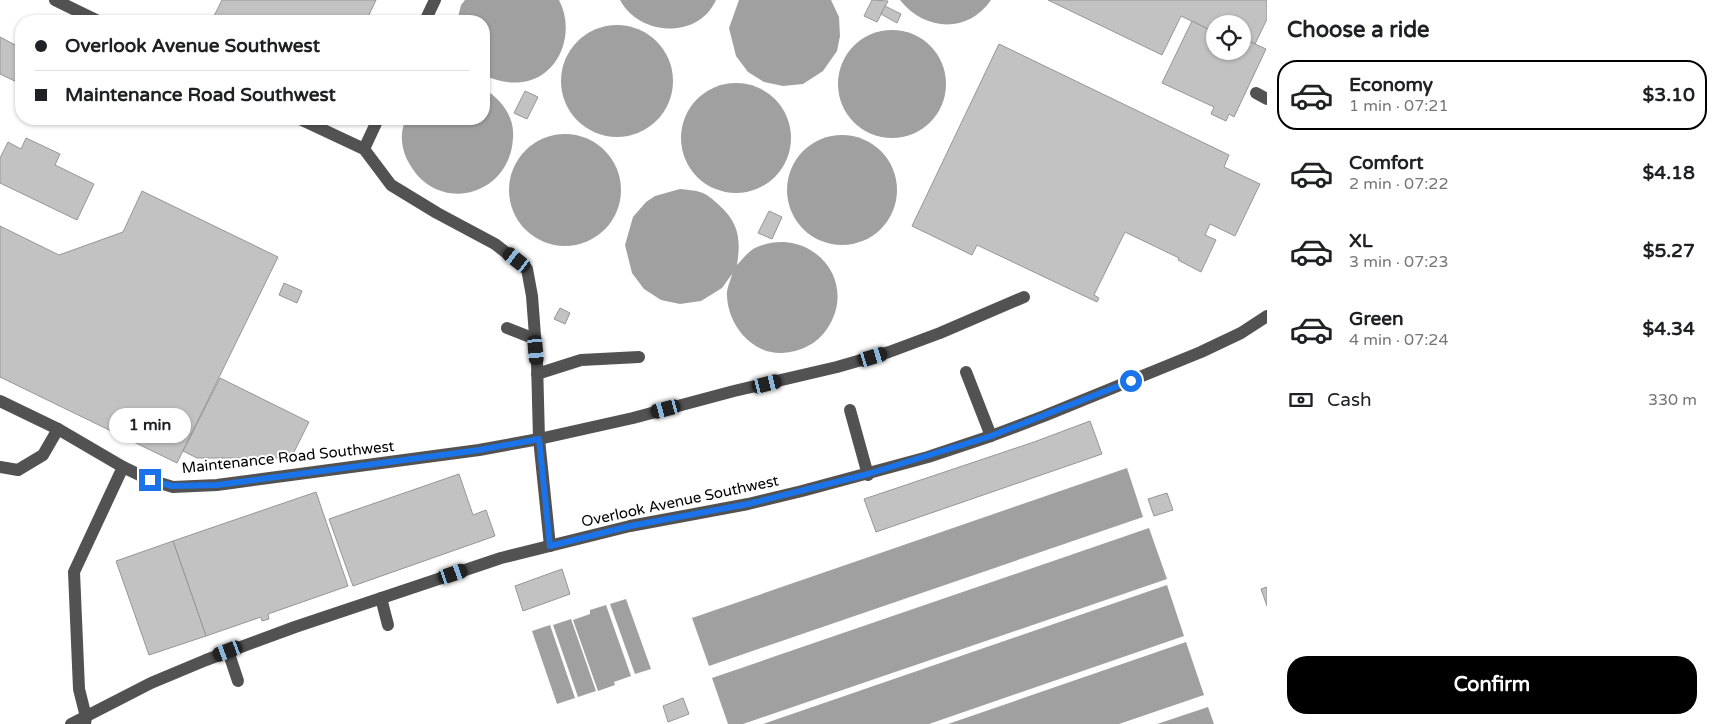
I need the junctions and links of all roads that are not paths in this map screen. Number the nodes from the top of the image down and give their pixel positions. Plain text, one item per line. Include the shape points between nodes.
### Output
1 (55, 0) edge
2 (436, 0) edge
3 (86, 15) edge
4 (428, 15) edge
5 (313, 125) edge
6 (375, 125) edge
7 (364, 149) junction
8 (1024, 297) dead end
9 (1267, 316) edge
10 (507, 328) dead end
11 (535, 339) junction
12 (639, 357) dead end
13 (966, 372) dead end
14 (537, 374) junction
15 (0, 401) edge
16 (850, 410) dead end
17 (58, 429) junction
18 (991, 436) junction
19 (539, 439) junction
20 (0, 467) edge
21 (123, 467) junction
22 (868, 474) junction
23 (550, 546) junction
24 (381, 598) junction
25 (388, 625) dead end
26 (228, 651) junction
27 (238, 681) dead end
28 (86, 721) edge
29 (71, 724) edge

1 - 3 lane
2 - 4 lane
5 - 7 lane
6 - 7 lane
7 - 11 lane via 391,185 495,244 528,269
8 - 19 lane, Maintenance Road Southwest via 858,362
9 - 18 lane, Overlook Avenue Southwest via 1201,352
10 - 11 lane
11 - 14 lane
12 - 14 lane via 581,360
13 - 18 lane
14 - 19 lane
15 - 17 lane, Maintenance Road Southwest
16 - 22 lane
17 - 20 lane via 42,455 18,470
17 - 21 lane, Maintenance Road Southwest
18 - 22 lane, Overlook Avenue Southwest
19 - 21 lane, Maintenance Road Southwest via 217,485 172,486
19 - 23 lane
21 - 28 lane via 74,572 79,689
22 - 23 lane, Overlook Avenue Southwest via 748,504 630,526
23 - 24 lane, Overlook Avenue Southwest via 491,567
24 - 25 lane
24 - 26 lane, Overlook Avenue Southwest
26 - 27 lane
26 - 28 lane, Overlook Avenue Southwest via 158,680
28 - 29 lane, Overlook Avenue Southwest

